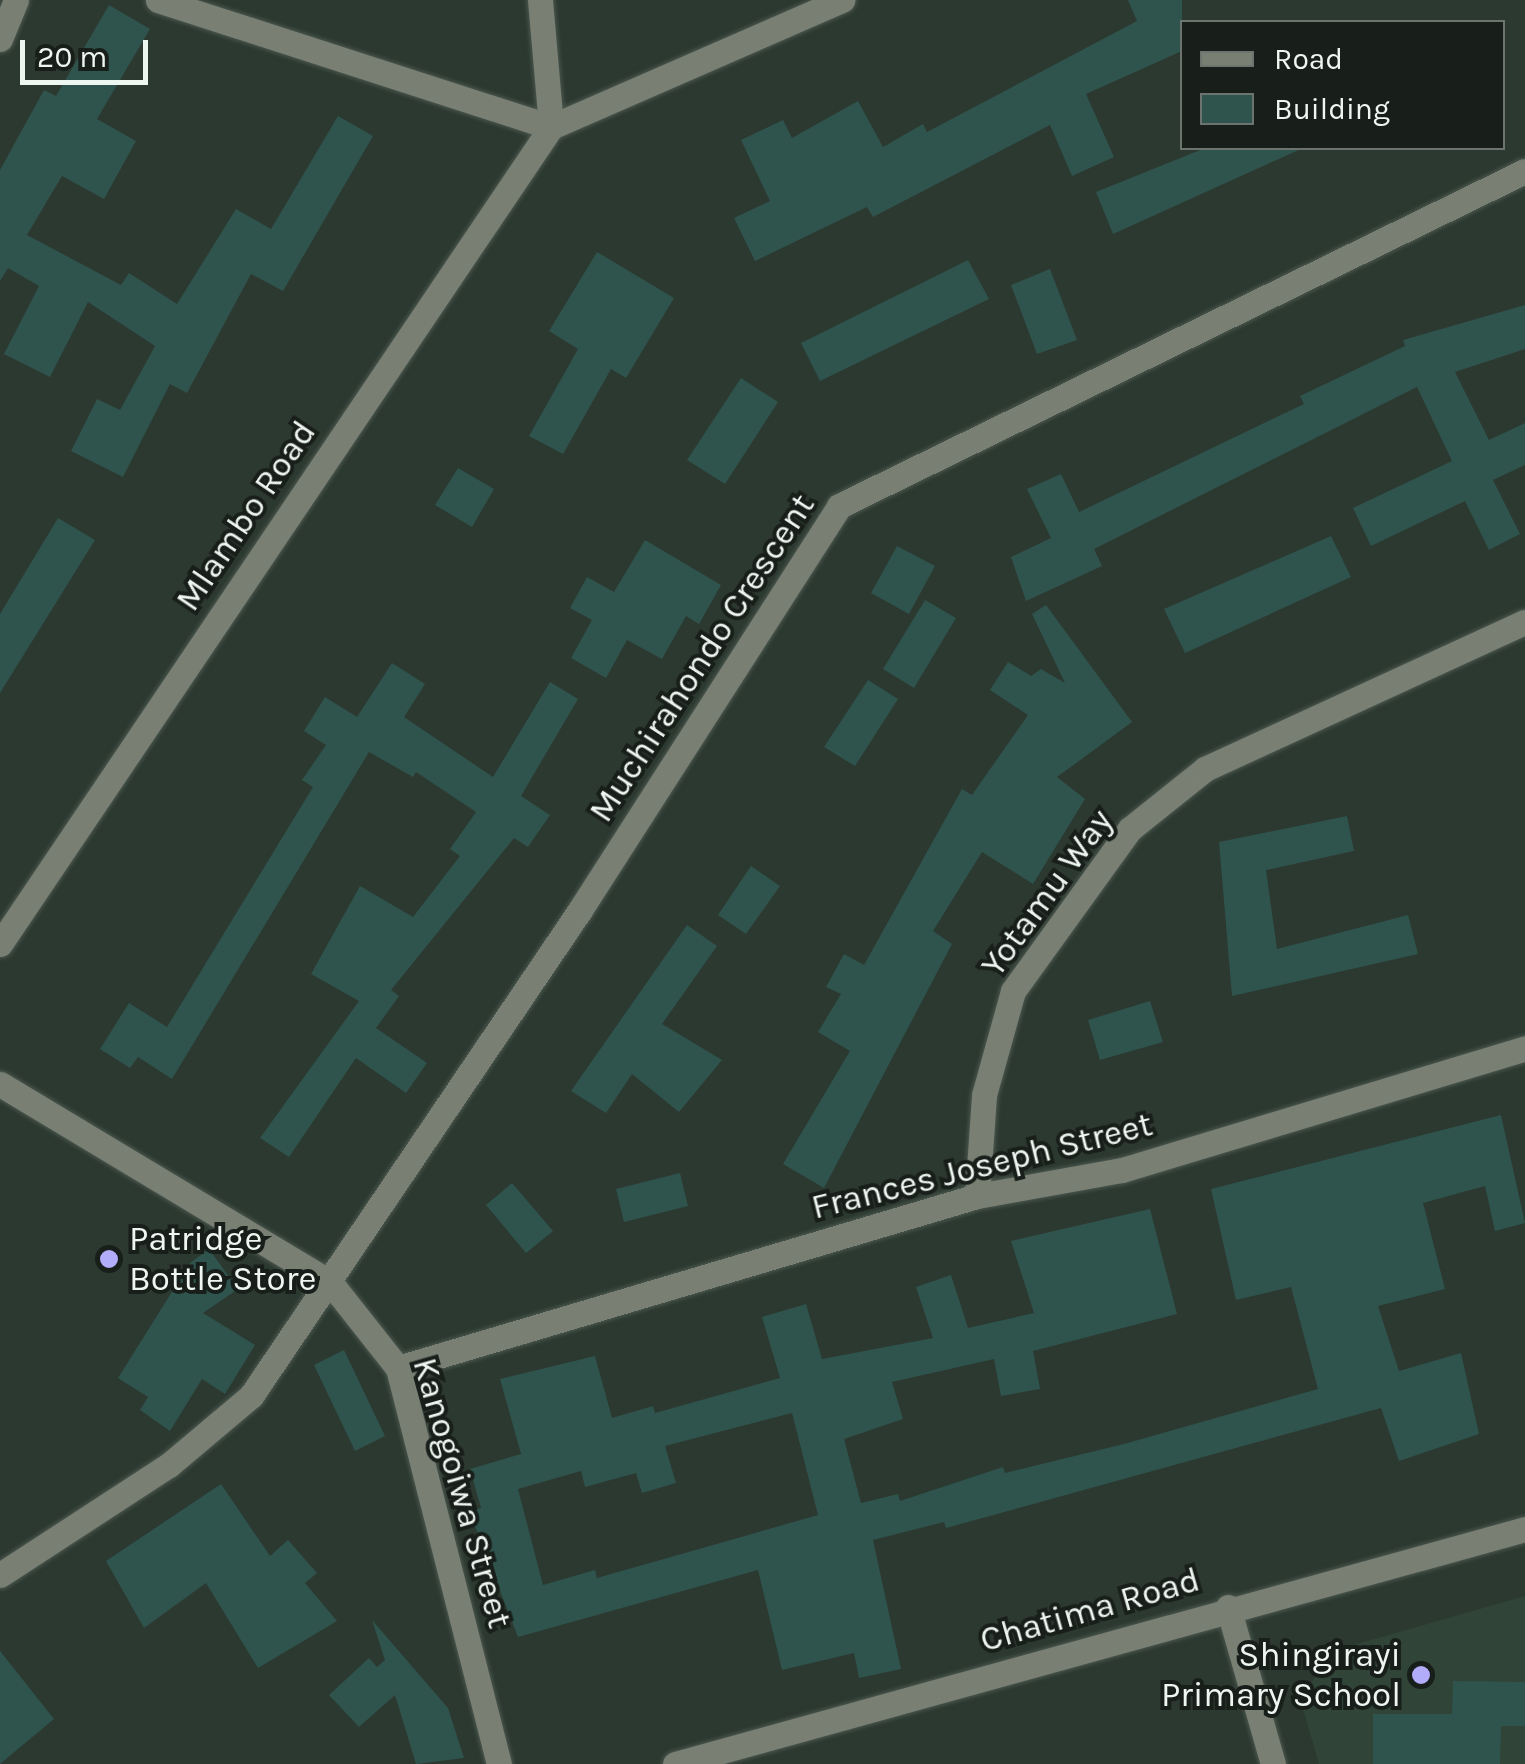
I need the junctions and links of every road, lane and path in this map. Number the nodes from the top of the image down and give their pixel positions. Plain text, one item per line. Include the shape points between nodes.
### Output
1 (16, 0) edge
2 (158, 0) edge
3 (540, 0) edge
4 (842, 0) edge
5 (0, 40) edge
6 (550, 127) junction
7 (1525, 171) edge
8 (1525, 622) edge
9 (0, 944) edge
10 (1525, 1048) edge
11 (0, 1084) edge
12 (977, 1196) junction
13 (330, 1282) junction
14 (398, 1368) junction
15 (1525, 1530) edge
16 (0, 1576) edge
17 (1228, 1608) junction
18 (499, 1764) edge
19 (675, 1764) edge
20 (1272, 1764) edge

1 - 5 street
2 - 6 street
3 - 6 street
4 - 6 street
6 - 9 street, Mlambo Road
7 - 13 street, Muchirahondo Crescent via 839,506
8 - 12 street, Yotamu Way via 1206,769 1130,829 1013,992 984,1095
10 - 12 street, Frances Joseph Street via 1122,1170
11 - 13 street, Kanogoiwa Street
12 - 14 street, Frances Joseph Street
13 - 14 street, Kanogoiwa Street
13 - 16 street, Muchirahondo Crescent via 251,1396 169,1465
14 - 18 street, Kanogoiwa Street
15 - 17 street, Chatima Road
17 - 19 street, Chatima Road
17 - 20 street

